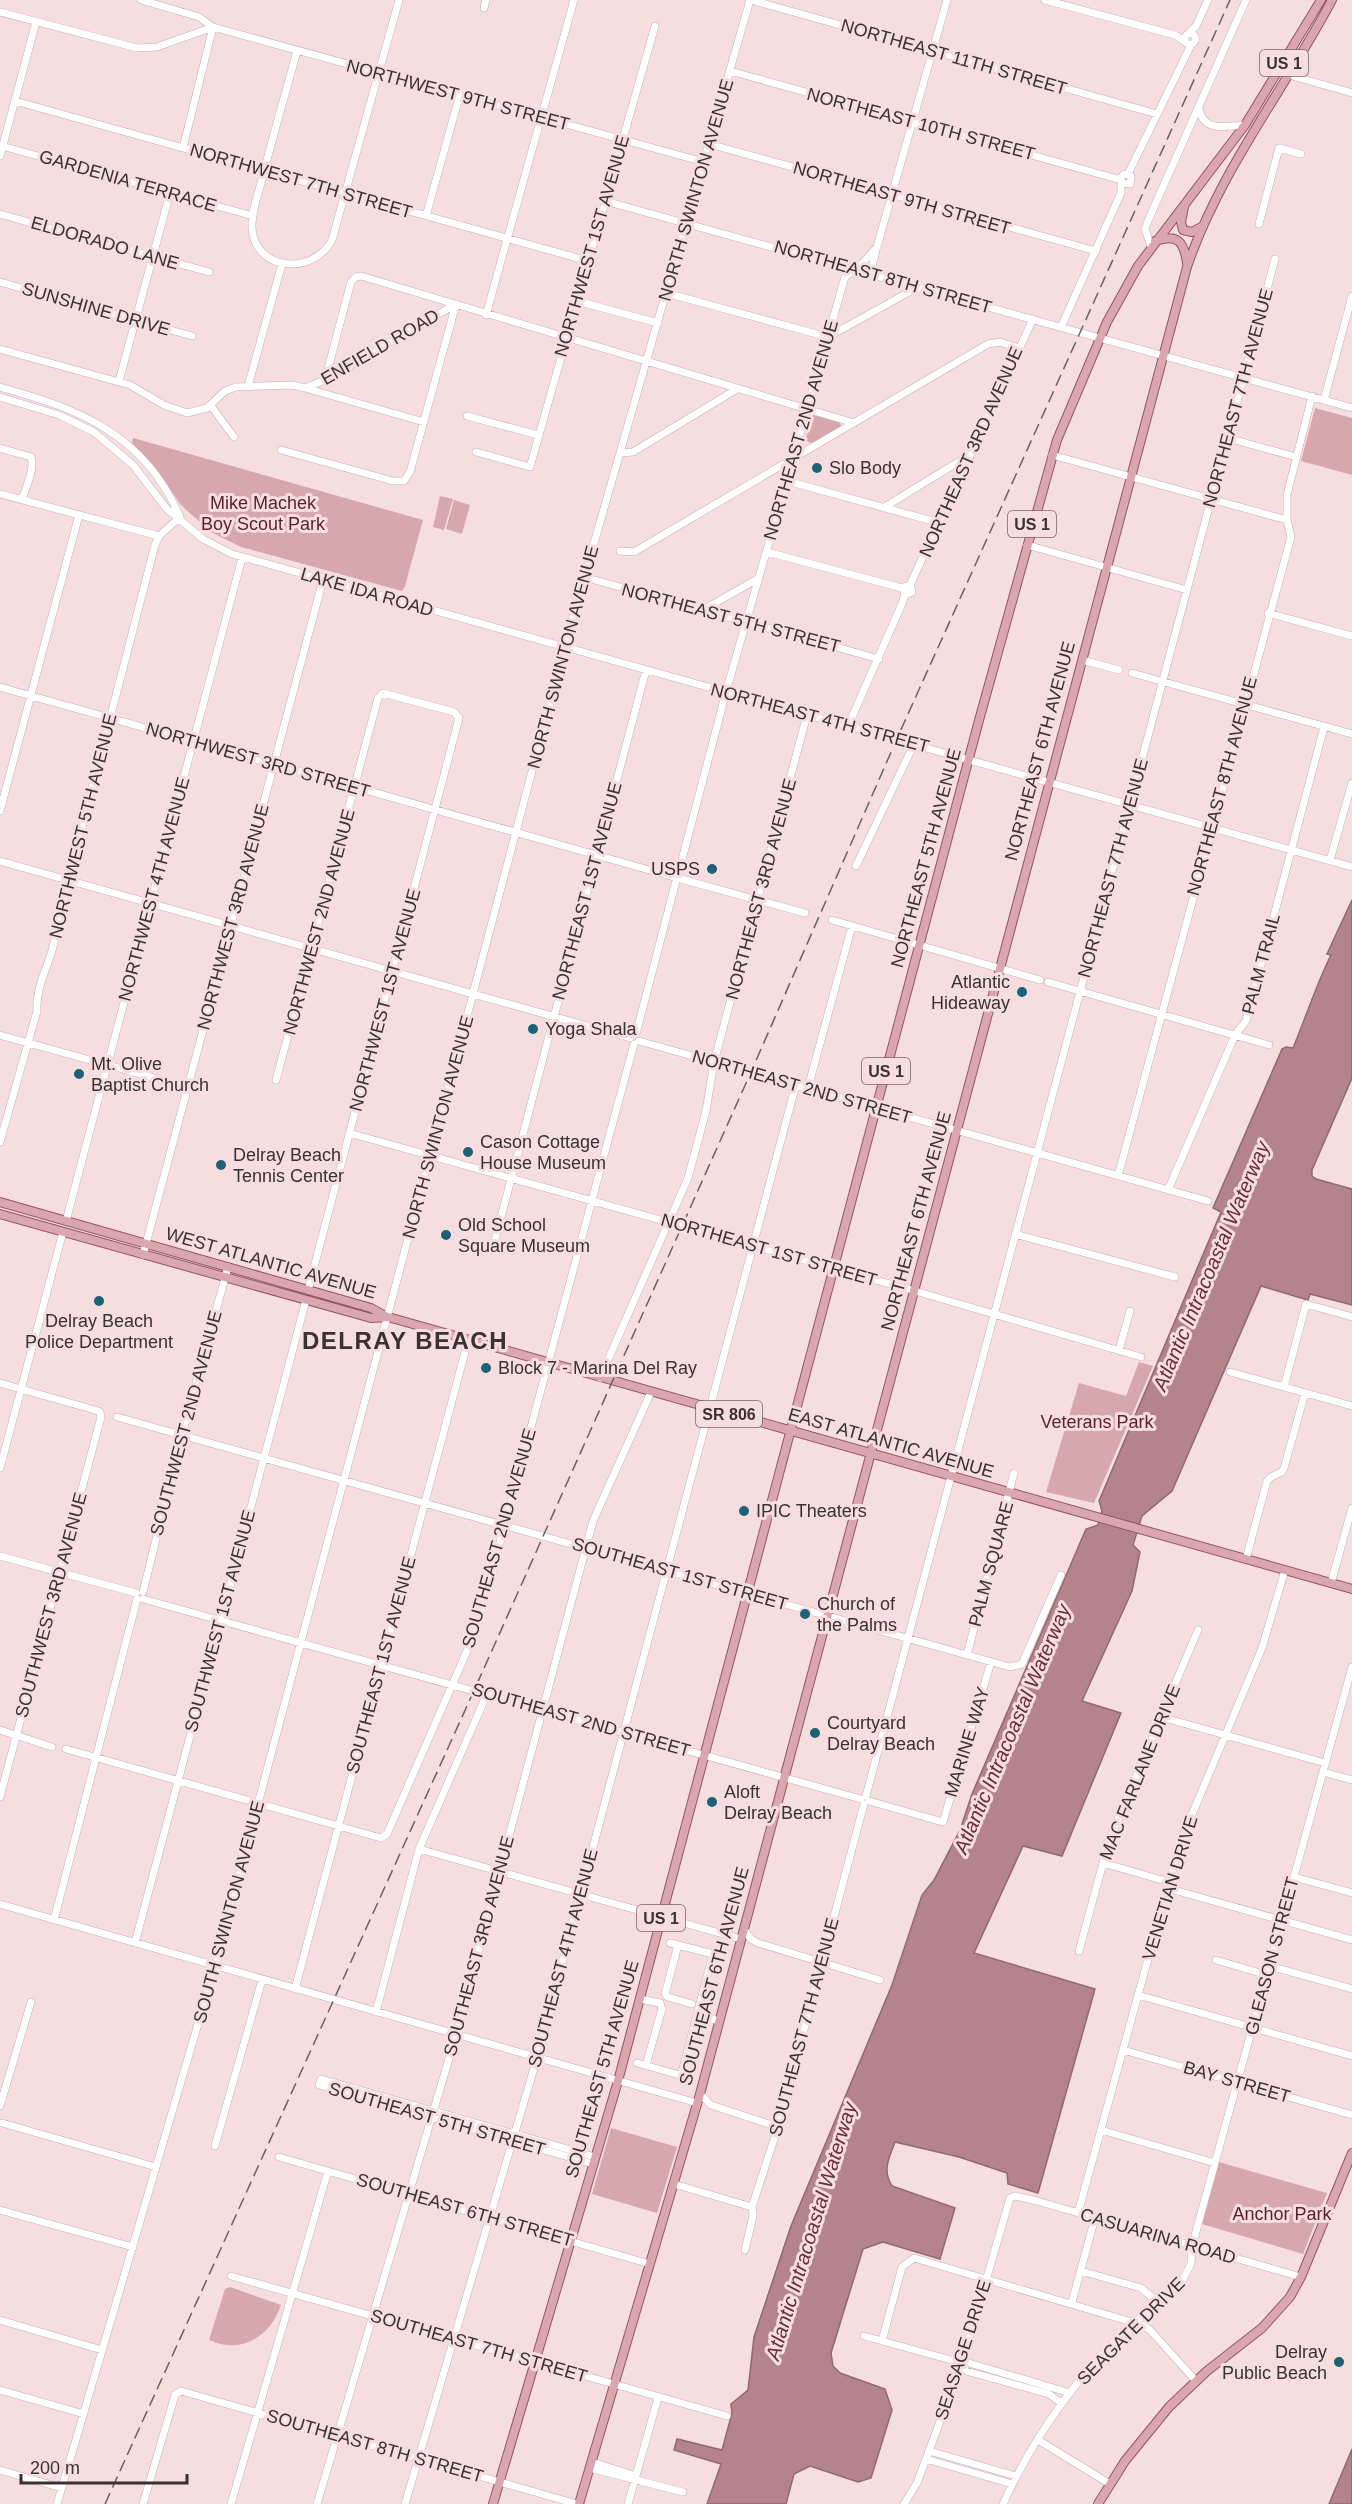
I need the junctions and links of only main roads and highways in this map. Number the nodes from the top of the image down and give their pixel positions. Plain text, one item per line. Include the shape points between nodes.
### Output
1 (1321, 0) edge
2 (1332, 0) edge
3 (1185, 203) junction
4 (1203, 225) junction
5 (1153, 244) junction
6 (1187, 267) junction
7 (0, 1202) edge
8 (0, 1214) edge
9 (66, 1221) junction
10 (40, 1226) junction
11 (90, 1228) junction
12 (63, 1232) junction
13 (308, 1290) junction
14 (323, 1294) junction
15 (293, 1297) junction
16 (306, 1300) junction
17 (388, 1317) junction
18 (790, 1431) junction
19 (871, 1454) junction
20 (1352, 1589) edge
21 (1352, 2153) edge
22 (493, 2504) edge
23 (578, 2504) edge
24 (1098, 2504) edge

1 - 3 main road, US 1 via 1245,125
2 - 4 main road, NORTHEAST 6TH AVENUE / US 1 via 1227,177
3 - 4 main road via 1183,230 1192,232
3 - 5 main road, US 1
4 - 6 main road, NORTHEAST 6TH AVENUE / US 1
5 - 6 main road via 1168,237 1178,241 1185,250
5 - 18 main road, NORTHEAST 5TH AVENUE / US 1 via 1100,337 1052,455
6 - 19 main road, NORTHEAST 6TH AVENUE / US 1
7 - 9 main road, WEST ATLANTIC AVENUE / SR 806
8 - 10 main road, WEST ATLANTIC AVENUE / SR 806
9 - 10 main road via 55,1227
9 - 11 main road, WEST ATLANTIC AVENUE / SR 806
10 - 12 main road, WEST ATLANTIC AVENUE / SR 806
11 - 12 main road via 73,1227
11 - 13 main road, WEST ATLANTIC AVENUE / SR 806
12 - 15 main road, WEST ATLANTIC AVENUE / SR 806
13 - 14 main road, WEST ATLANTIC AVENUE / SR 806
13 - 15 main road
14 - 16 main road
14 - 17 main road, WEST ATLANTIC AVENUE / SR 806
15 - 16 main road, WEST ATLANTIC AVENUE / SR 806
16 - 17 main road, WEST ATLANTIC AVENUE / SR 806 via 371,1318
17 - 18 main road, EAST ATLANTIC AVENUE / SR 806
18 - 19 main road, EAST ATLANTIC AVENUE / SR 806
18 - 22 main road, SOUTHEAST 5TH AVENUE / US 1 via 618,2081
19 - 20 main road, EAST ATLANTIC AVENUE / SR 806
19 - 23 main road, SOUTHEAST 6TH AVENUE / US 1 via 700,2094
21 - 24 main road via 1301,2277 1284,2306 1196,2381 1152,2427

